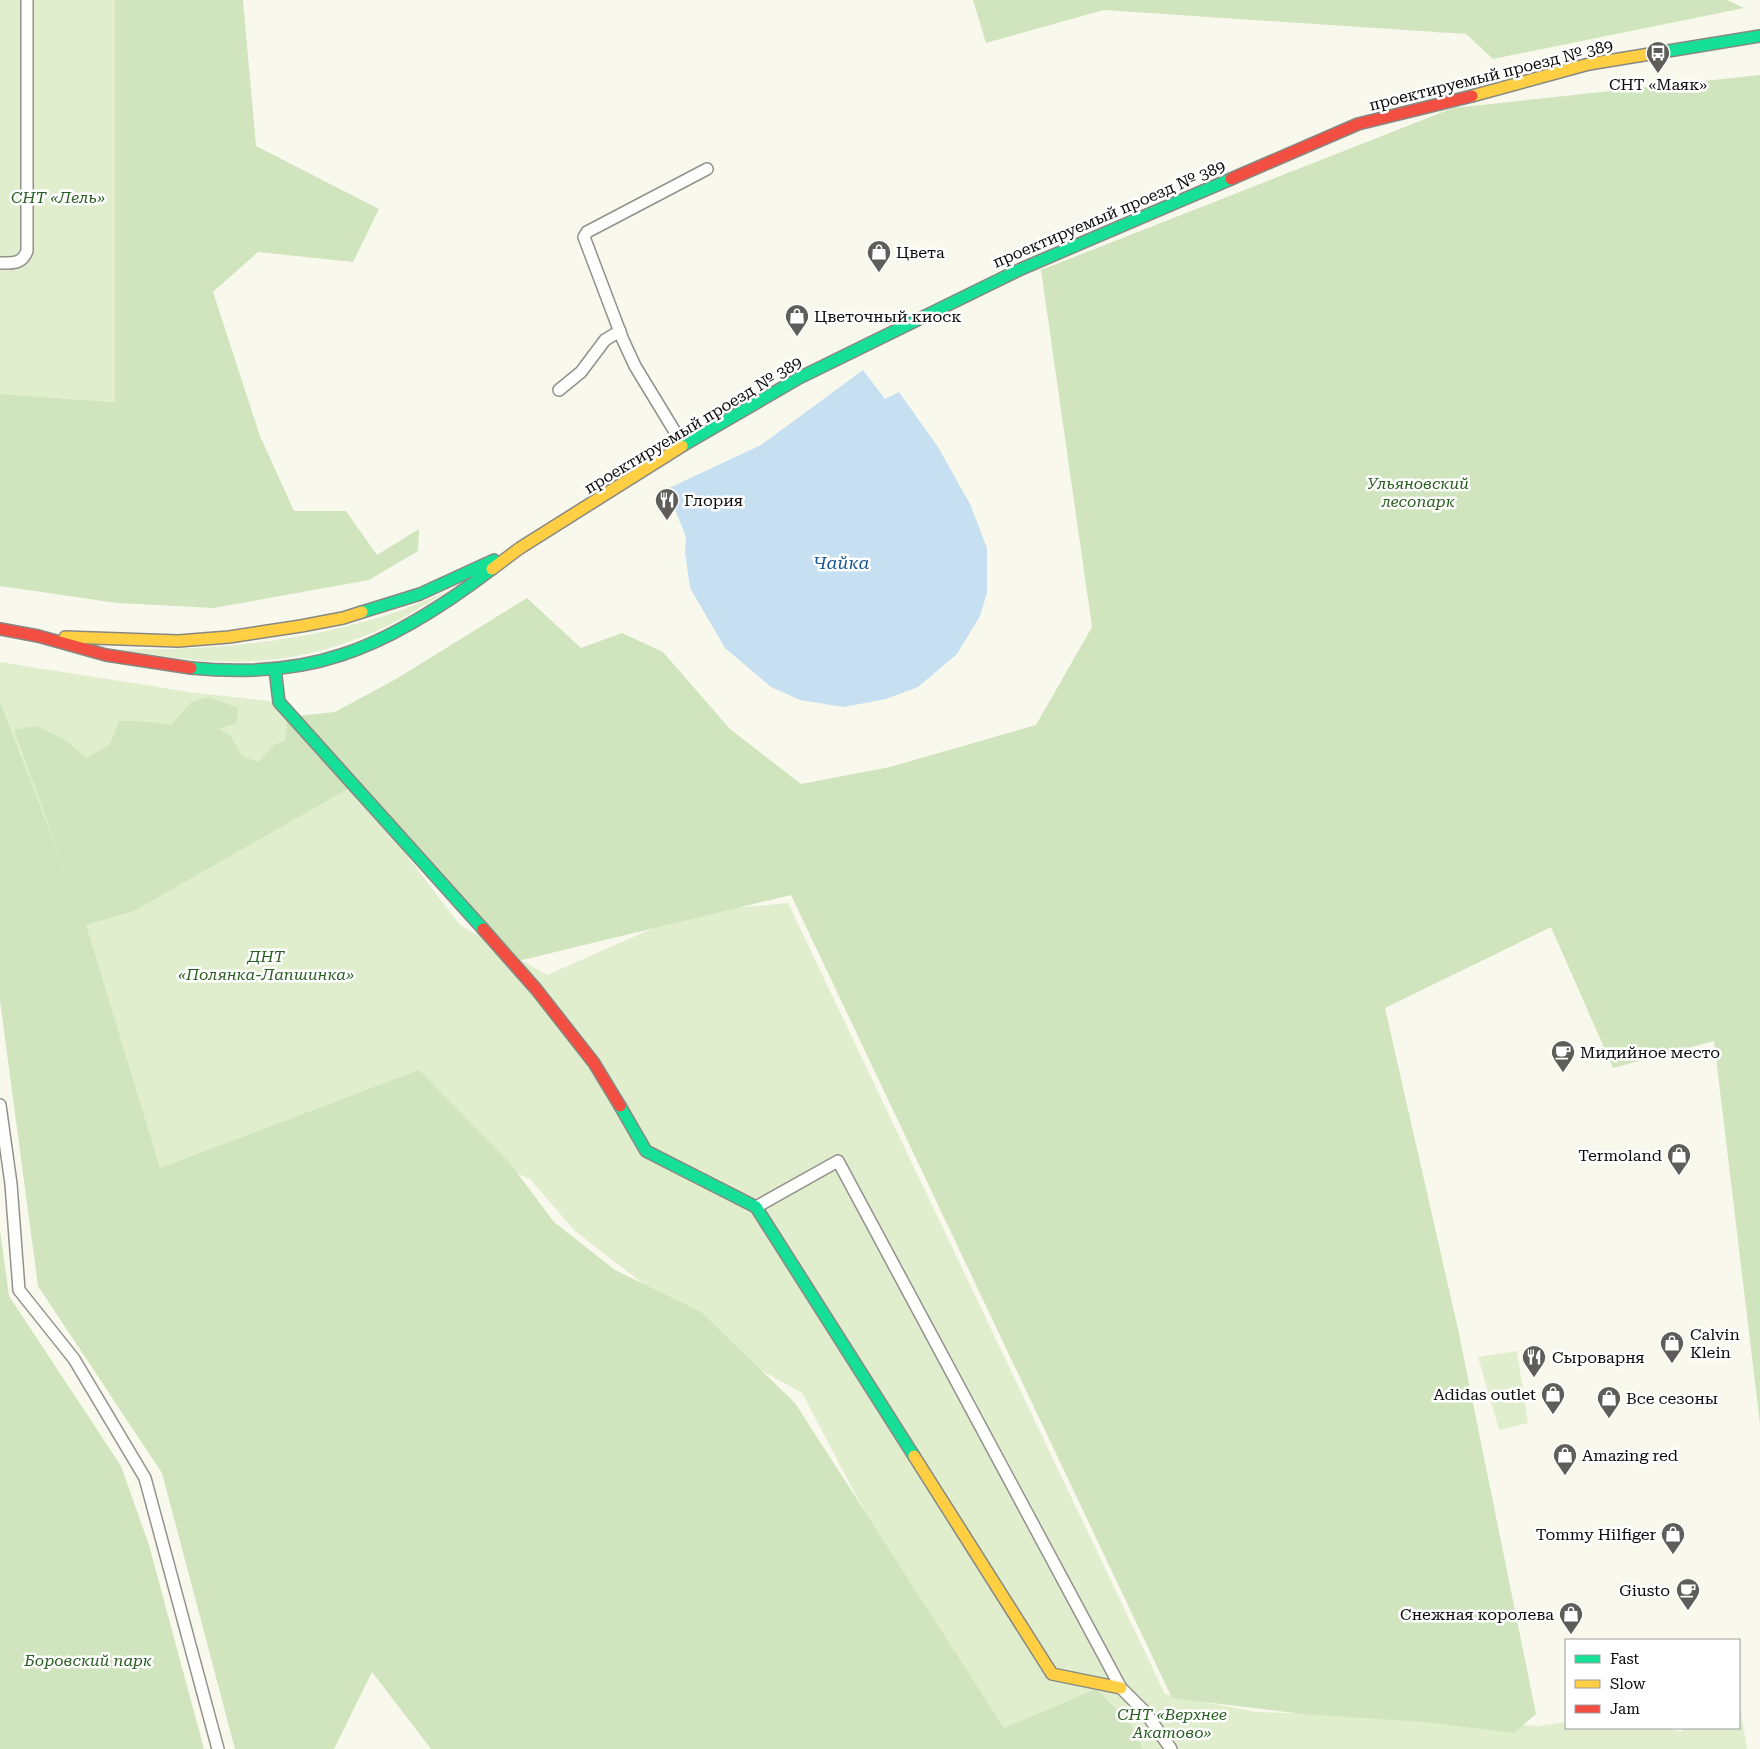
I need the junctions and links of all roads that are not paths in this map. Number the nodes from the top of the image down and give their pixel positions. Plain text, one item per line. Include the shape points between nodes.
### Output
1 (27, 0) edge
2 (1760, 36) edge
3 (707, 169) dead end
4 (0, 264) edge
5 (620, 331) junction
6 (559, 390) dead end
7 (683, 445) junction
8 (520, 548) junction
9 (0, 630) edge
10 (38, 636) junction
11 (275, 669) junction
12 (0, 1105) edge
13 (756, 1207) junction
14 (1121, 1688) junction
15 (218, 1749) edge
16 (1170, 1749) edge

1 - 4 street via 27,250 16,263
2 - 7 main road, проектируемый проезд № 389 via 1589,64 1358,124 998,279 799,378
3 - 5 street via 587,232 584,237
5 - 6 street via 605,340 581,372
5 - 7 street via 635,366
7 - 8 main road, проектируемый проезд № 389
8 - 10 main road, проектируемый проезд № 389 via 420,594 318,623 178,642
8 - 11 main road, проектируемый проезд № 389 via 426,614 370,644 333,657
9 - 10 main road, проектируемый проезд № 389
10 - 11 main road, проектируемый проезд № 389 via 106,655 176,666 222,671
11 - 13 main road via 279,702 536,989 594,1063 646,1151
12 - 15 street via 11,1184 19,1290 74,1359 145,1478
13 - 14 main road via 1052,1674
13 - 14 street via 838,1161
14 - 16 street via 1145,1712

